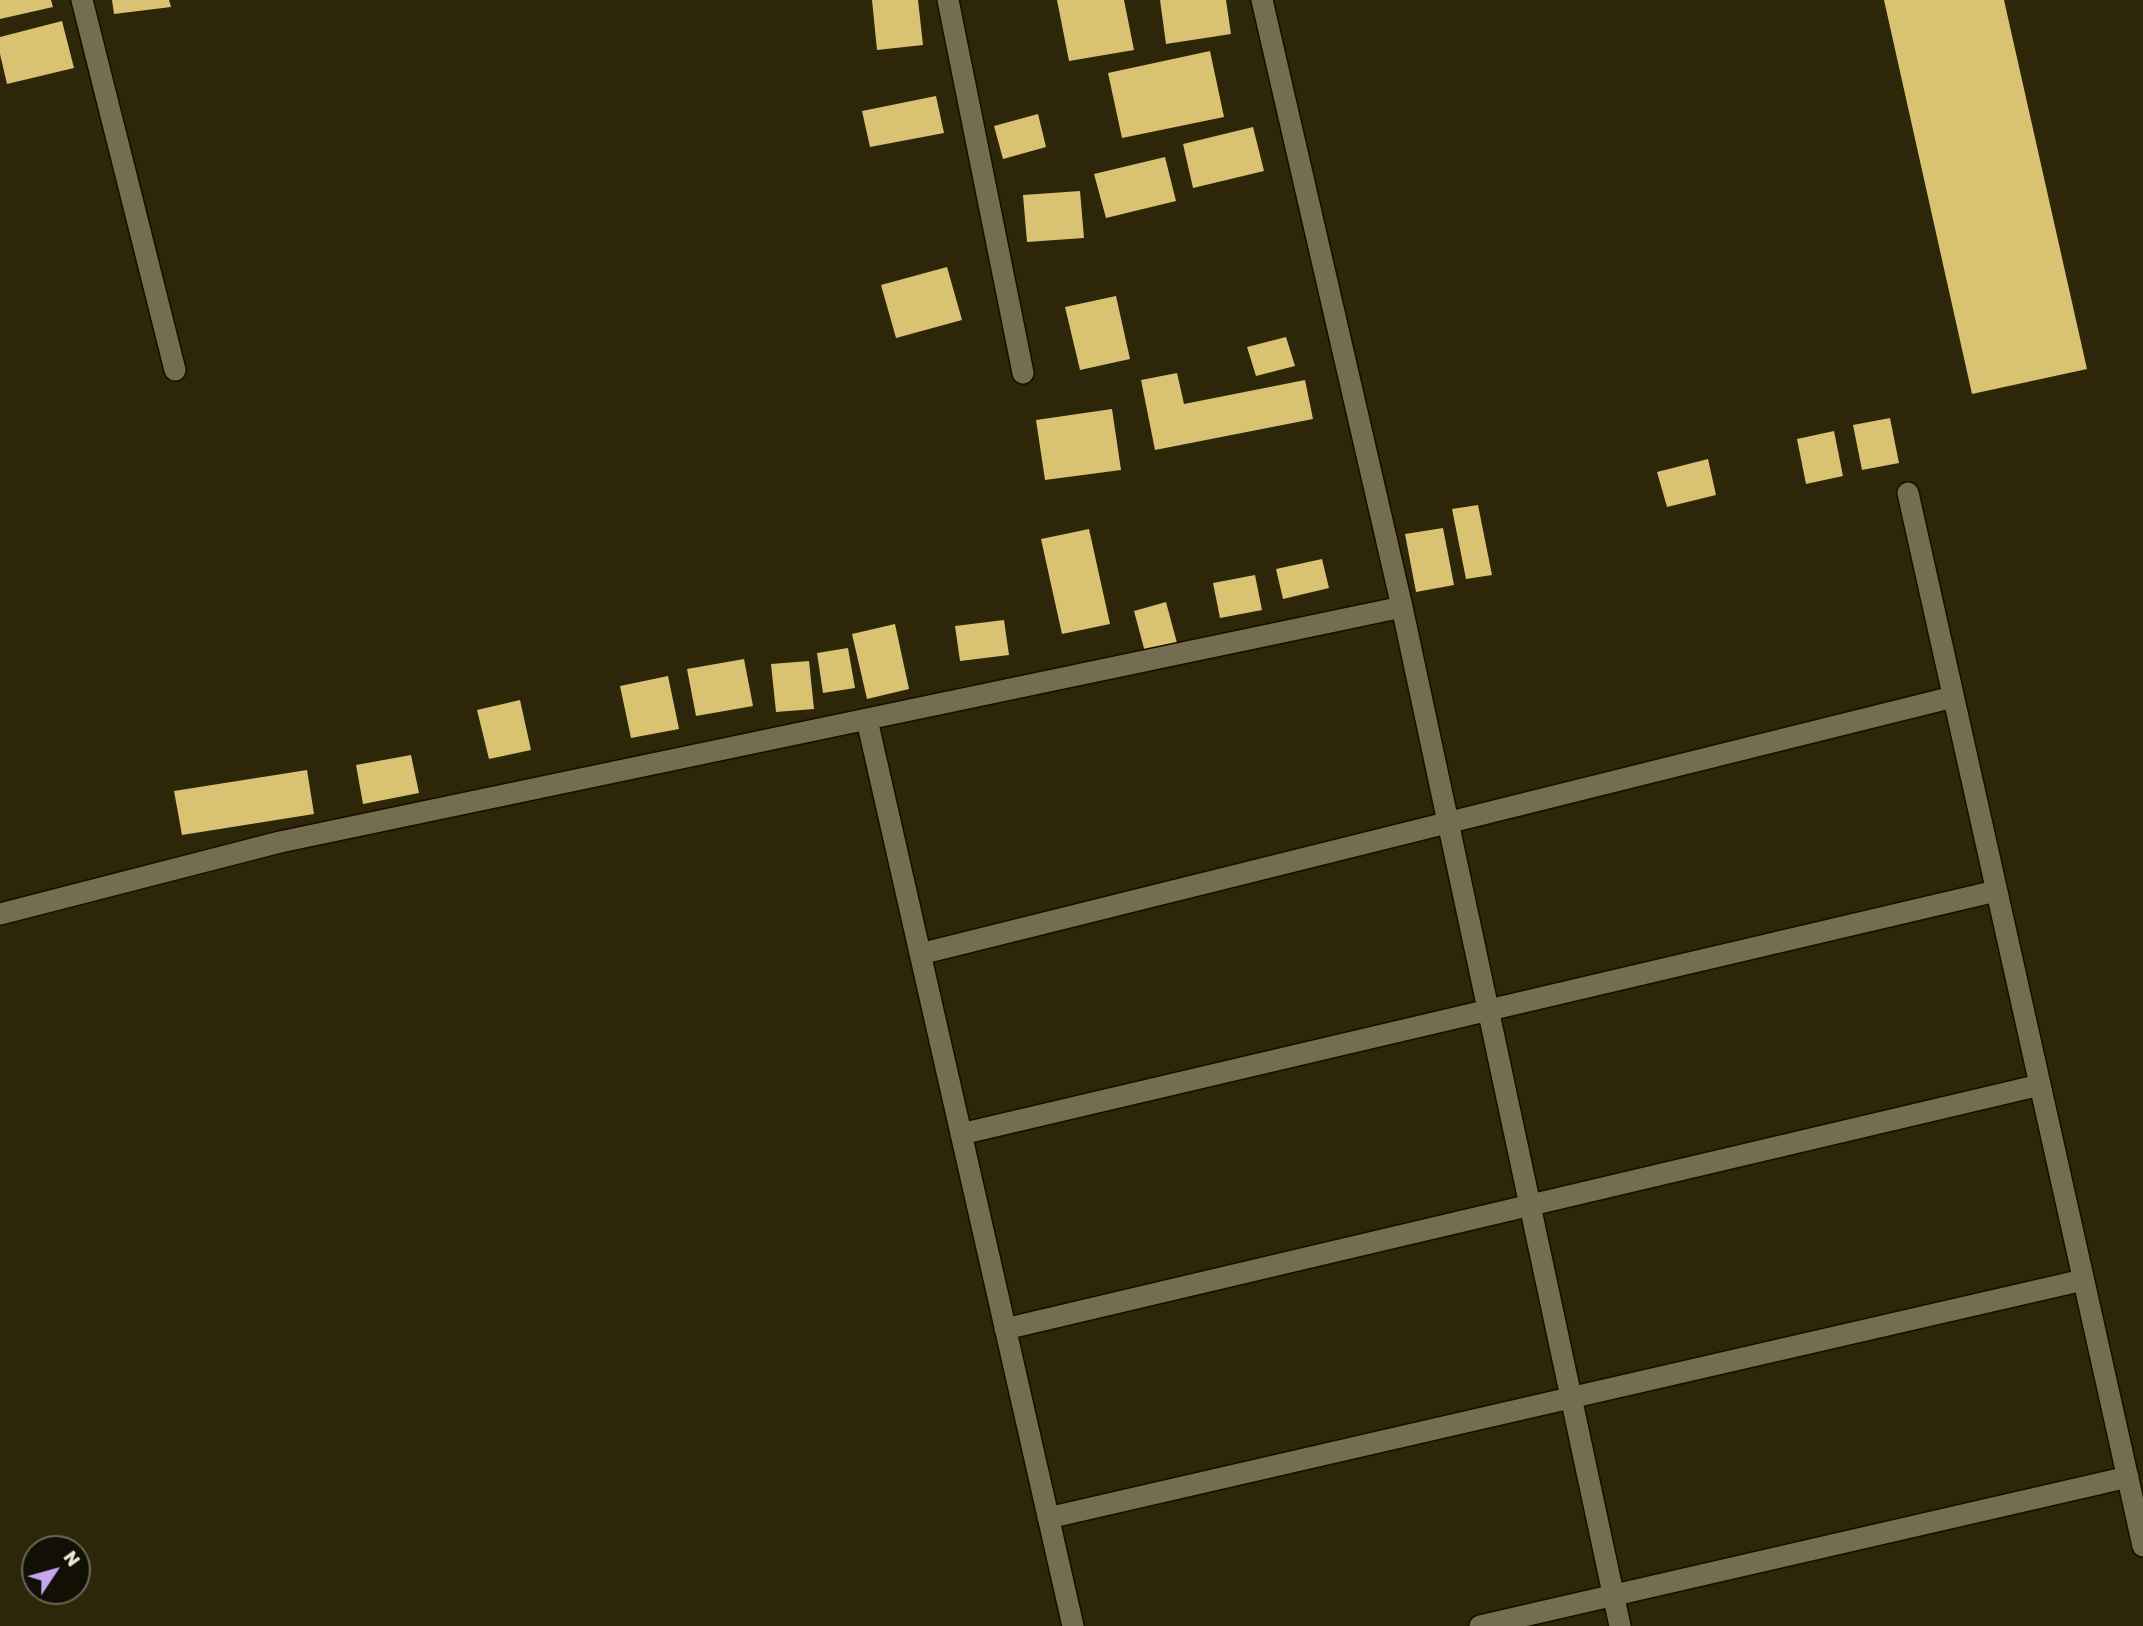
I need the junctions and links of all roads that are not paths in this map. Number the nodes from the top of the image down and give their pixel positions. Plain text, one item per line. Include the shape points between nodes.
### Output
1 (82, 0) edge
2 (948, 0) edge
3 (1262, 0) edge
4 (175, 370) dead end
5 (1023, 373) dead end
6 (1908, 493) dead end
7 (1402, 607) junction
8 (1953, 697) junction
9 (867, 720) junction
10 (1448, 823) junction
11 (1996, 891) junction
12 (0, 914) edge
13 (920, 954) junction
14 (1488, 1010) junction
15 (2040, 1085) junction
16 (961, 1134) junction
17 (1530, 1205) junction
18 (2083, 1280) junction
19 (1005, 1329) junction
20 (1571, 1397) junction
21 (2128, 1477) junction
22 (1048, 1518) junction
23 (2143, 1546) edge
24 (1613, 1595) junction
25 (1073, 1626) edge
26 (1479, 1626) edge
27 (1620, 1626) edge

1 - 4 street
2 - 5 street
3 - 7 street
6 - 8 street
7 - 9 street
7 - 10 street
8 - 10 street
8 - 11 street
9 - 12 street via 280,842
9 - 13 street
10 - 13 street
10 - 14 street
11 - 14 street
11 - 15 street
13 - 16 street
14 - 16 street
14 - 17 street
15 - 17 street
15 - 18 street
16 - 19 street
17 - 19 street
17 - 20 street
18 - 20 street
18 - 21 street
19 - 22 street
20 - 22 street
20 - 24 street
21 - 23 street
21 - 24 street
22 - 25 street
24 - 26 street
24 - 27 street

